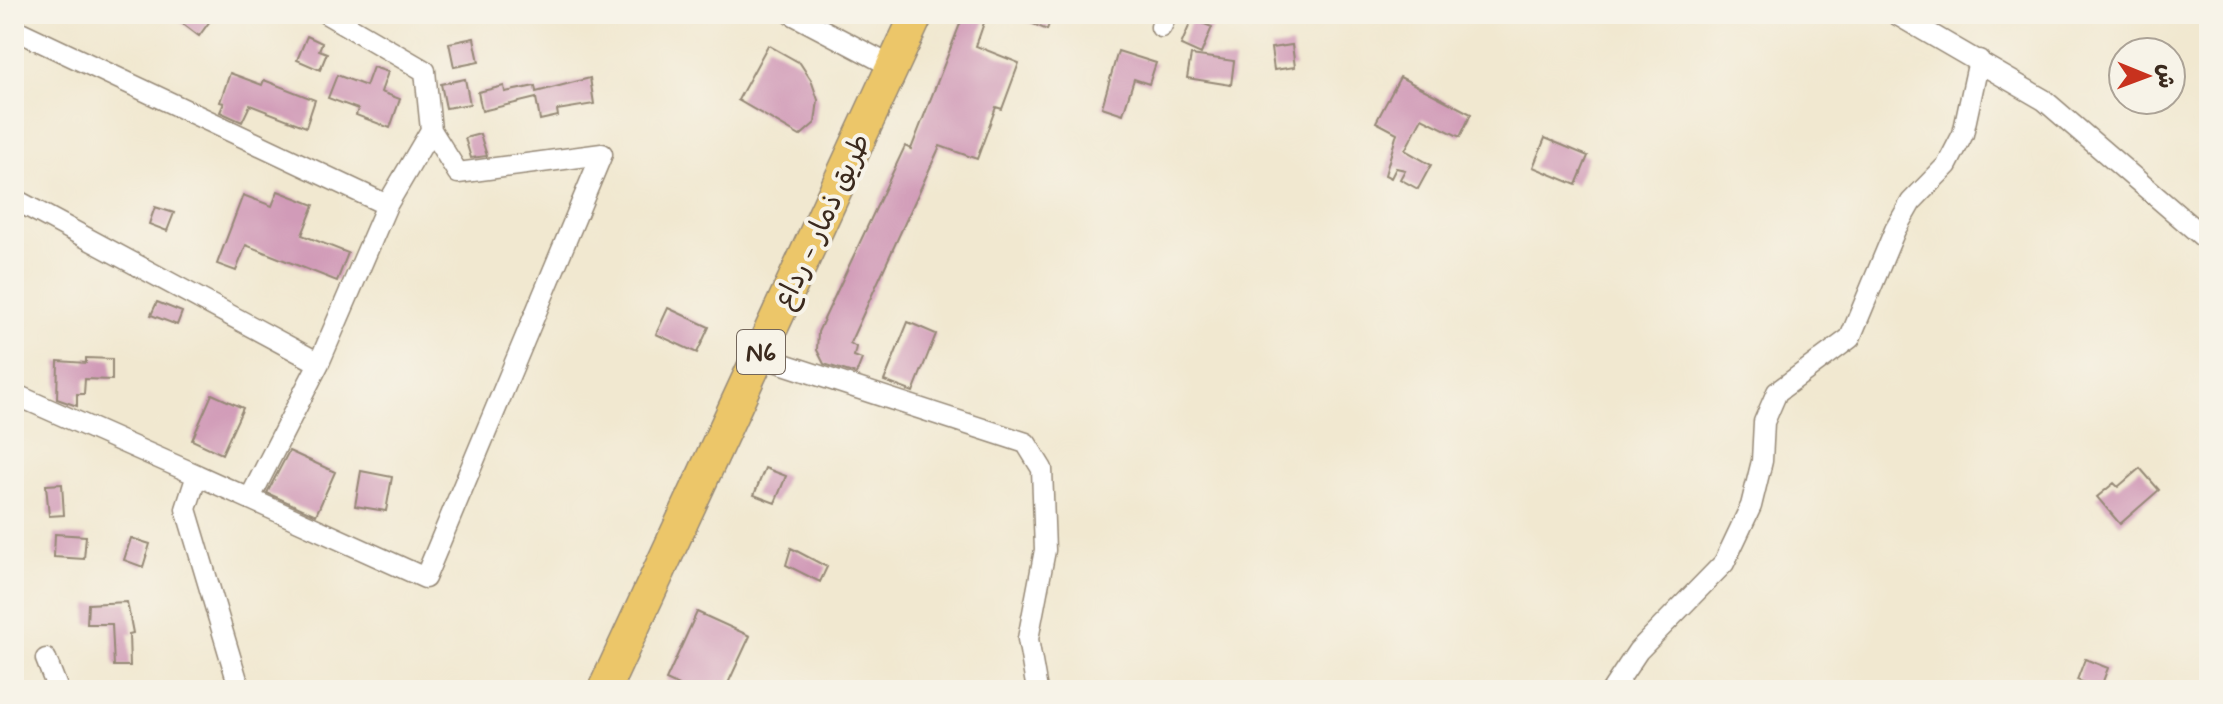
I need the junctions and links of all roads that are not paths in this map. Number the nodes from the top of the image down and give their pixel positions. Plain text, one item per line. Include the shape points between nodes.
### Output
1 (327, 14) edge
2 (792, 14) edge
3 (917, 14) edge
4 (1896, 14) edge
5 (14, 29) edge
6 (1979, 60) junction
7 (893, 67) junction
8 (431, 130) junction
9 (14, 199) edge
10 (387, 205) junction
11 (2209, 242) edge
12 (759, 356) junction
13 (319, 363) junction
14 (14, 394) edge
15 (197, 475) junction
16 (250, 498) junction
17 (46, 659) dead end
18 (58, 690) edge
19 (240, 690) edge
20 (604, 690) edge
21 (1037, 690) edge
22 (1612, 690) edge

1 - 8 street via 425,71
2 - 7 street
3 - 7 main road, طريق ذمار - رداع / N6
4 - 6 street
5 - 10 street
6 - 11 street via 2044,100
6 - 22 street via 1963,134 1947,165 1911,202 1895,230 1850,338 1777,392 1764,422 1751,506 1724,563 1638,651
7 - 12 main road, طريق ذمار - رداع / N6
8 - 10 street
8 - 16 street via 458,173 602,154 425,578
9 - 13 street
10 - 13 street
12 - 20 main road, طريق ذمار - رداع / N6
12 - 21 street via 1026,443 1042,469 1045,550 1028,639
13 - 16 street
14 - 15 street
15 - 16 street
15 - 19 street via 186,509
17 - 18 street

